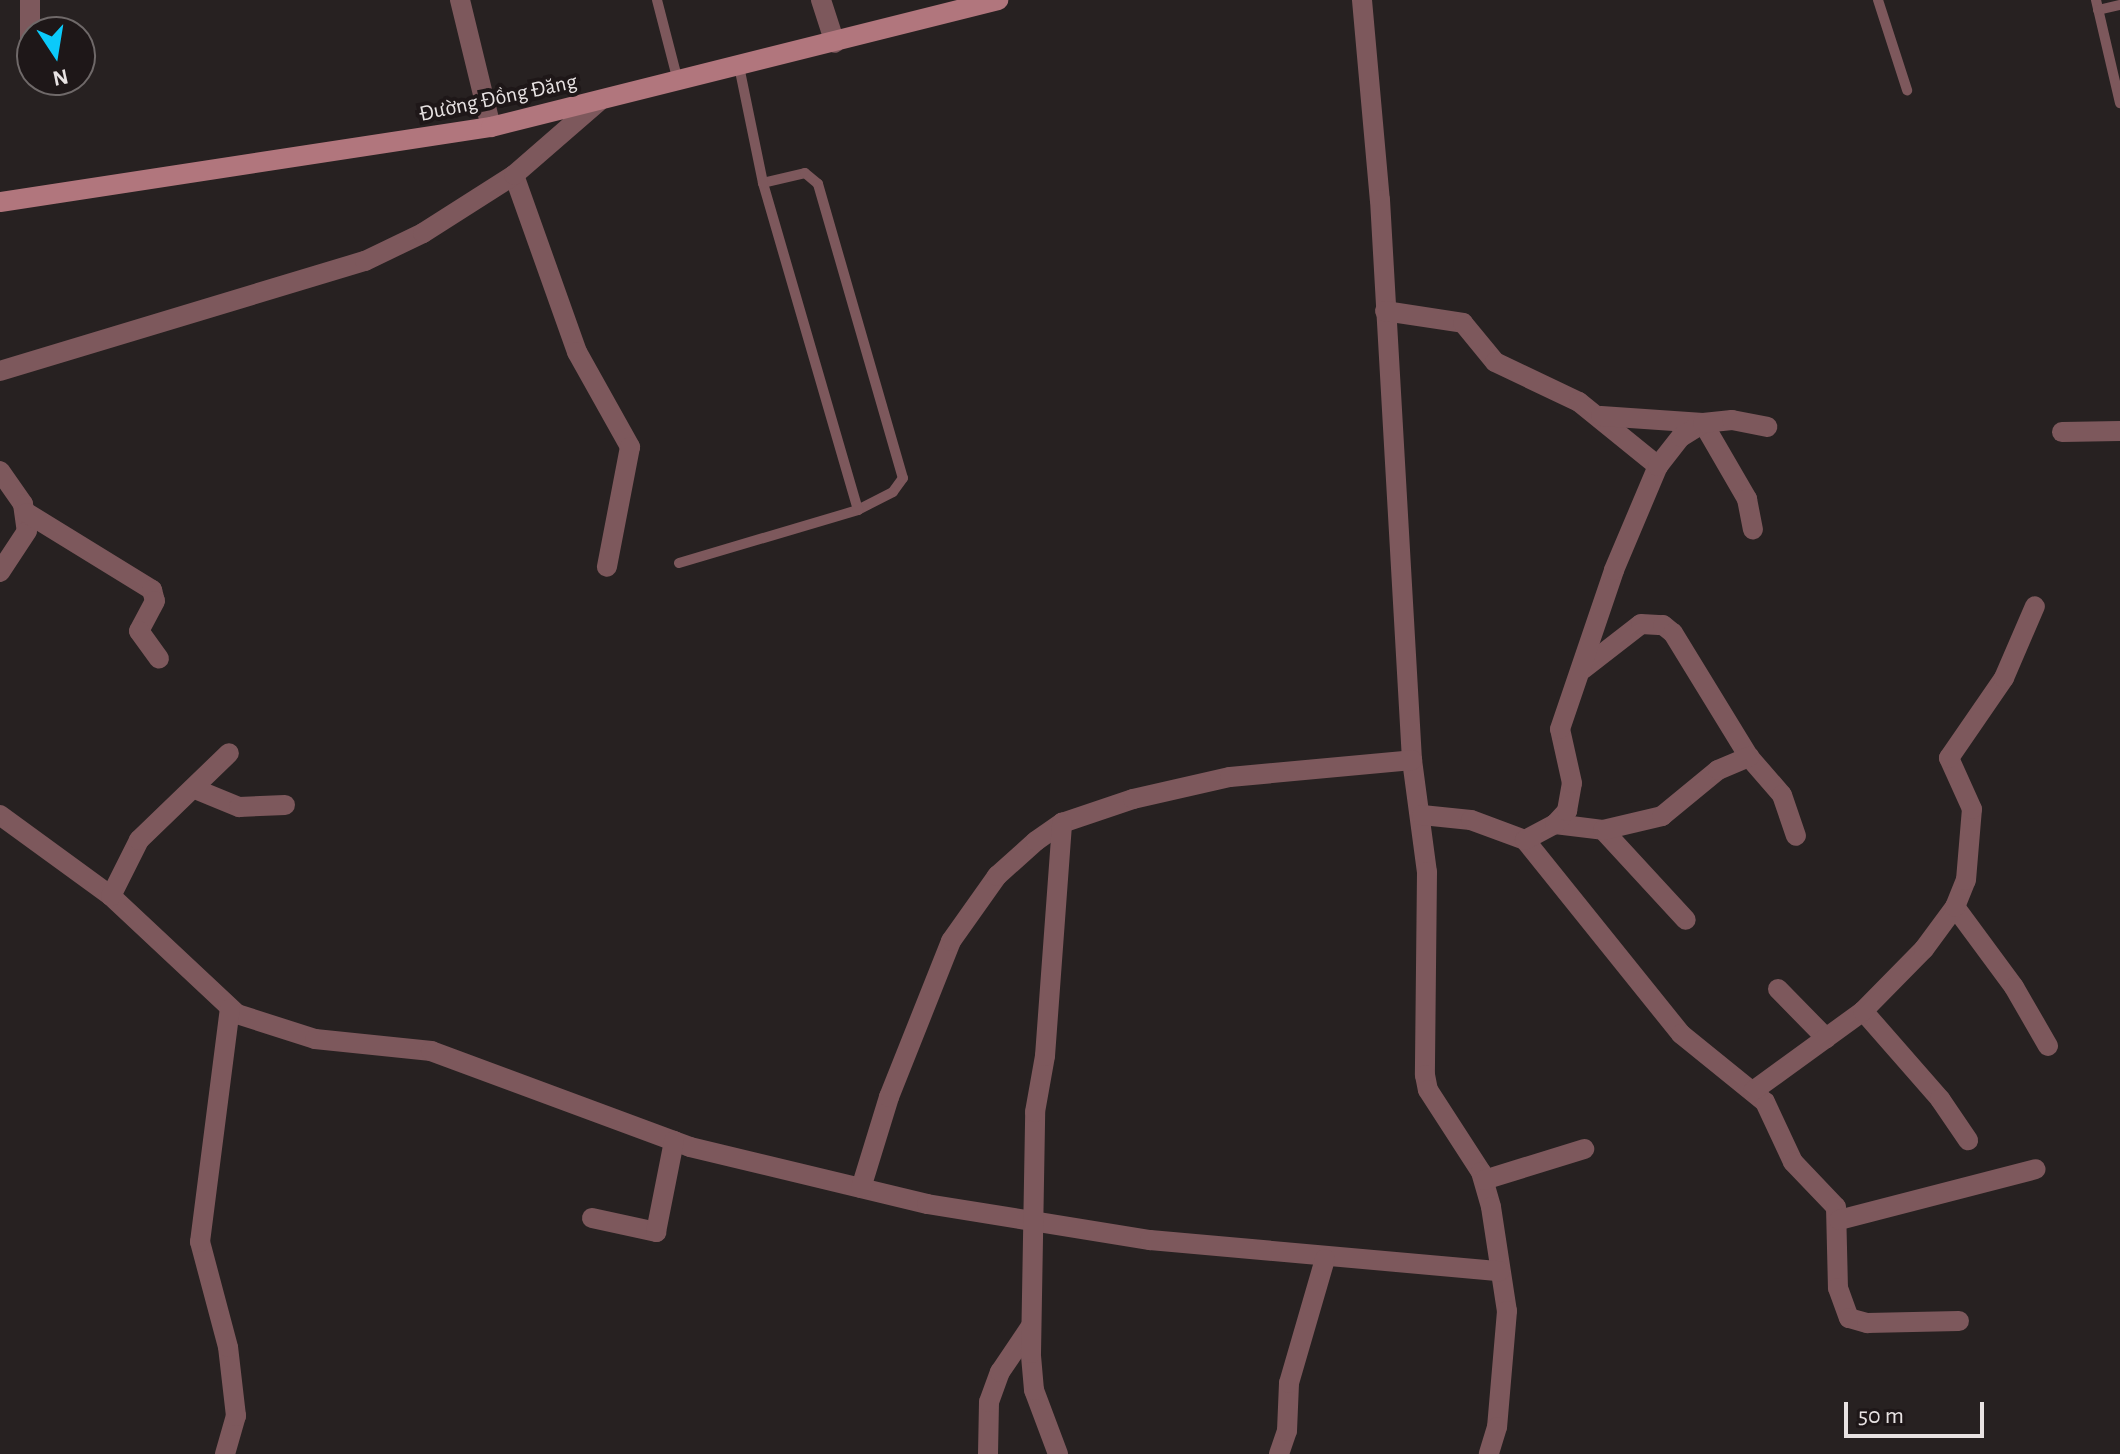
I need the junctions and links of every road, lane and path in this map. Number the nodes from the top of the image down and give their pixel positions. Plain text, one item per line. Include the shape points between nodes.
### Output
1 (460, 0) edge
2 (657, 0) edge
3 (821, 0) edge
4 (998, 0) edge
5 (1362, 0) edge
6 (1878, 0) edge
7 (2097, 5) edge
8 (2120, 5) edge
9 (835, 43) junction
10 (739, 66) junction
11 (678, 81) junction
12 (1907, 90) dead end
13 (599, 101) junction
14 (2120, 103) edge
15 (491, 127) junction
16 (514, 175) junction
17 (763, 183) junction
18 (0, 202) edge
19 (1385, 311) junction
20 (0, 371) edge
21 (1601, 416) junction
22 (1703, 423) junction
23 (1767, 427) dead end
24 (2120, 431) edge
25 (2062, 432) dead end
26 (1658, 466) junction
27 (0, 471) edge
28 (858, 510) junction
29 (27, 513) junction
30 (1753, 529) dead end
31 (679, 563) dead end
32 (607, 567) dead end
33 (0, 572) edge
34 (2035, 606) dead end
35 (159, 659) dead end
36 (1583, 669) junction
37 (229, 753) dead end
38 (1749, 757) junction
39 (1412, 760) junction
40 (195, 789) junction
41 (285, 805) dead end
42 (0, 815) edge
43 (1422, 815) junction
44 (1062, 823) junction
45 (1555, 824) junction
46 (1603, 830) junction
47 (1796, 836) dead end
48 (1525, 840) junction
49 (111, 896) junction
50 (1955, 907) junction
51 (1686, 920) dead end
52 (1778, 989) dead end
53 (230, 1009) junction
54 (1863, 1011) junction
55 (1826, 1038) junction
56 (2048, 1046) dead end
57 (1753, 1091) junction
58 (1968, 1140) dead end
59 (674, 1141) junction
60 (1584, 1149) dead end
61 (2036, 1169) dead end
62 (1484, 1180) junction
63 (861, 1188) junction
64 (592, 1218) dead end
65 (1839, 1220) junction
66 (1034, 1223) junction
67 (1325, 1259) junction
68 (1500, 1271) junction
69 (1959, 1321) dead end
70 (1031, 1326) junction
71 (225, 1454) edge
72 (988, 1454) edge
73 (1058, 1454) edge
74 (1279, 1454) edge
75 (1489, 1454) edge

1 - 15 street
2 - 11 lane
3 - 9 street
4 - 9 main road, Đường Đồng Đăng
5 - 19 street
6 - 12 lane
7 - 8 lane
7 - 14 lane
9 - 10 main road, Đường Đồng Đăng
10 - 11 main road, Đường Đồng Đăng
10 - 17 lane
11 - 13 main road, Đường Đồng Đăng
13 - 15 main road, Đường Đồng Đăng
13 - 16 street
15 - 18 main road, Đường Đồng Đăng
16 - 20 street via 423,233 365,261
16 - 32 street via 577,352 630,447
17 - 28 lane
17 - 28 lane via 805,173 818,184 903,478 893,492
19 - 21 street via 1463,323 1495,362
19 - 39 street
21 - 22 street
21 - 26 street
22 - 23 street via 1732,420
22 - 26 street via 1681,437
22 - 30 street via 1747,499
24 - 25 street
26 - 36 street via 1614,570
27 - 29 street
28 - 31 lane
29 - 33 street via 27,531
29 - 35 street via 152,590 155,601 139,631
34 - 50 street via 2004,678 1949,758 1972,809 1966,880
36 - 38 street via 1641,624 1663,625 1673,633
36 - 45 street via 1560,729 1572,797
37 - 40 street
38 - 46 street via 1718,770 1662,816
38 - 47 street via 1782,795
39 - 43 street
39 - 44 street via 1230,777 1133,799
40 - 41 street via 239,807
40 - 49 street via 139,840
42 - 49 street
43 - 48 street via 1471,820
43 - 62 street via 1427,872 1425,1075 1428,1090
44 - 63 street via 997,876 951,941 889,1097
44 - 66 street via 1045,1056 1035,1112
45 - 46 street
45 - 48 street
46 - 51 street
48 - 57 street via 1681,1034
49 - 53 street
50 - 54 street via 1924,949
50 - 56 street via 2021,998
52 - 55 street
53 - 59 street via 315,1039 431,1051
53 - 71 street via 200,1242 223,1326 234,1402
54 - 55 street
54 - 58 street via 1940,1099
55 - 57 street
57 - 65 street via 1780,1125 1793,1162 1830,1196
59 - 63 street via 754,1166
59 - 64 street via 656,1232
60 - 62 street
61 - 65 street
62 - 68 street
63 - 66 street
65 - 69 street via 1838,1288 1849,1318 1867,1323
66 - 67 street
66 - 70 street
67 - 68 street
67 - 74 street via 1289,1383 1287,1431
68 - 75 street via 1506,1300 1505,1357
70 - 72 street via 1000,1372 989,1402
70 - 73 street via 1034,1390

